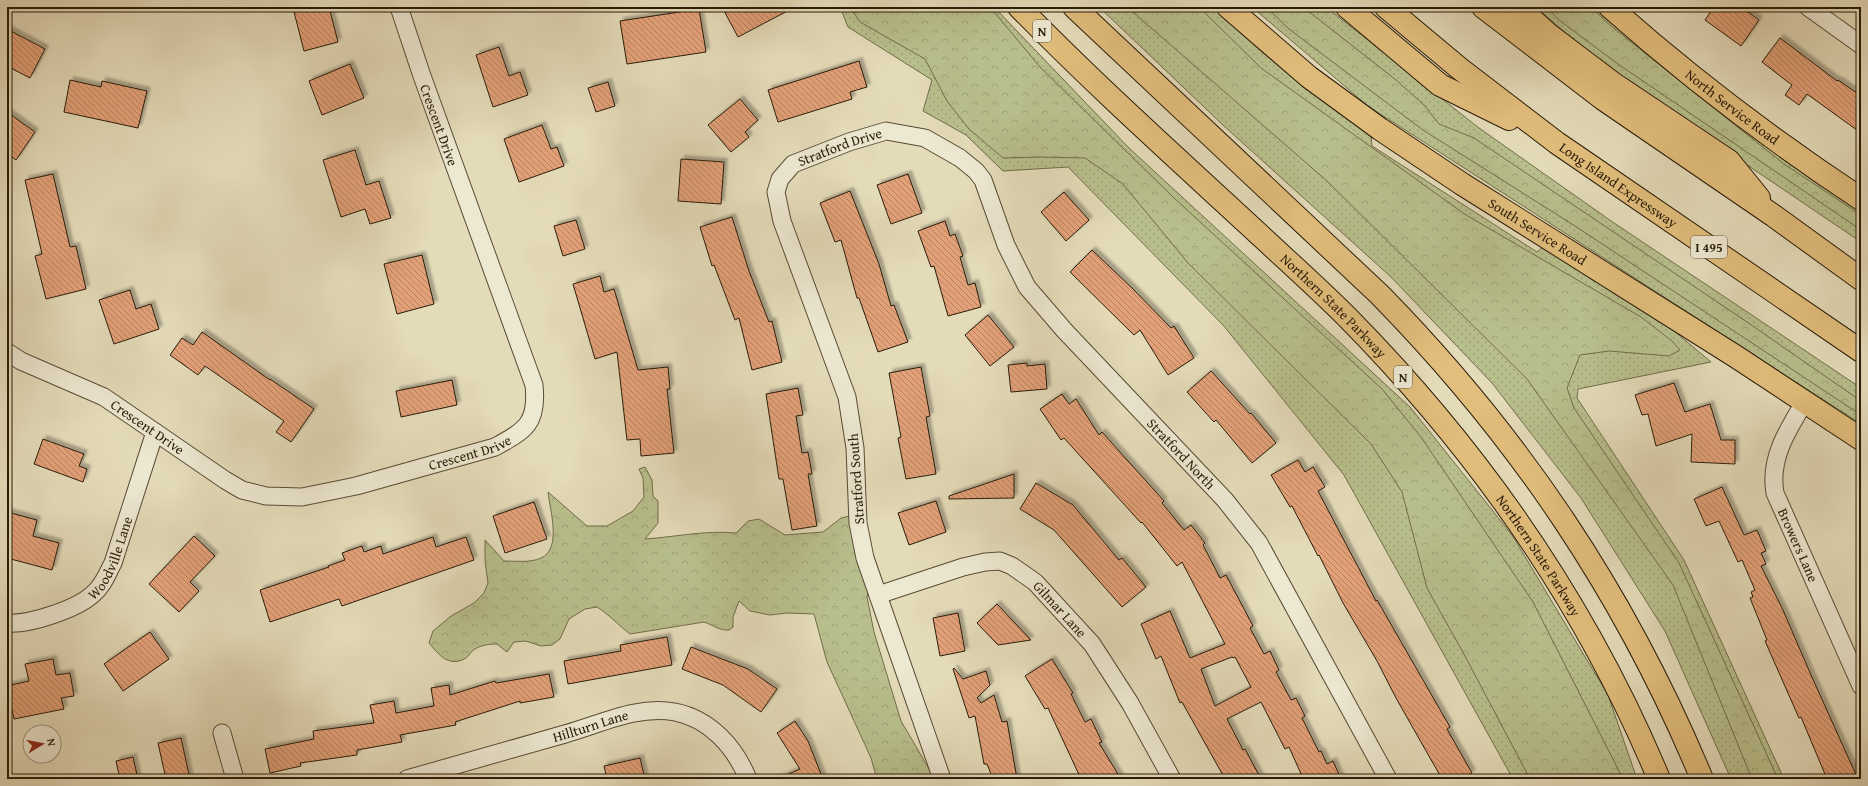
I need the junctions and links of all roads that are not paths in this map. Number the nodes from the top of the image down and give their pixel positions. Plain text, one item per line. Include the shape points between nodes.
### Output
1 (398, 7) edge
2 (1019, 7) edge
3 (1074, 7) edge
4 (1228, 7) edge
5 (1347, 7) edge
6 (1386, 7) edge
7 (1483, 7) edge
8 (1518, 7) edge
9 (1610, 7) edge
10 (1808, 7) edge
11 (1861, 45) edge
12 (1557, 142) junction
13 (949, 152) joint
14 (780, 178) joint
15 (1861, 199) edge
16 (1774, 216) junction
17 (1861, 279) edge
18 (1861, 351) edge
19 (7, 352) edge
20 (1804, 403) junction
21 (155, 432) junction
22 (1861, 439) edge
23 (878, 595) junction
24 (7, 623) edge
25 (1861, 686) edge
26 (222, 733) dead end
27 (1657, 775) edge
28 (235, 779) edge
29 (407, 779) edge
30 (748, 779) edge
31 (942, 779) edge
32 (1172, 779) edge
33 (1388, 779) edge
34 (1702, 779) edge

1 - 21 street, Crescent Drive via 526,360 534,385 534,415 516,436 495,447 356,486 302,497 266,496 242,490
2 - 27 main road, Northern State Parkway / N via 1065,55 1342,312 1434,412 1509,509 1566,595 1613,680
3 - 34 main road via 1380,295 1480,405 1552,500 1618,605 1664,693
4 - 20 main road, South Service Road via 1309,77 1380,129 1462,184 1735,356
5 - 12 main road via 1440,85
6 - 12 main road, Long Island Expressway / I 495 via 1459,68
7 - 16 main road via 1603,99
8 - 16 main road via 1548,34 1614,84 1729,161
9 - 15 main road, North Service Road via 1740,114
10 - 11 street
12 - 18 main road, Long Island Expressway / I 495
13 - 14 street, Stratford Drive via 925,138 886,131 849,142 793,164
13 - 33 street, Stratford North via 976,171 983,180 1006,245 1027,287 1064,330 1225,500 1259,543
14 - 23 street, Stratford South via 776,192 782,221 847,397 855,448 858,524 865,558
16 - 17 main road
19 - 21 street, Crescent Drive via 21,361 104,397
20 - 22 main road, South Service Road
20 - 25 street, Browers Lane via 1775,460 1775,493
21 - 24 street, Woodville Lane via 113,563 94,594 50,616
23 - 31 street, Stratford South
23 - 32 street, Gilmar Lane via 985,562 1000,561 1019,570 1035,582 1092,644 1130,703
26 - 28 street
29 - 30 street, Hillturn Lane via 622,715 648,711 674,712 695,718 715,731 733,752

